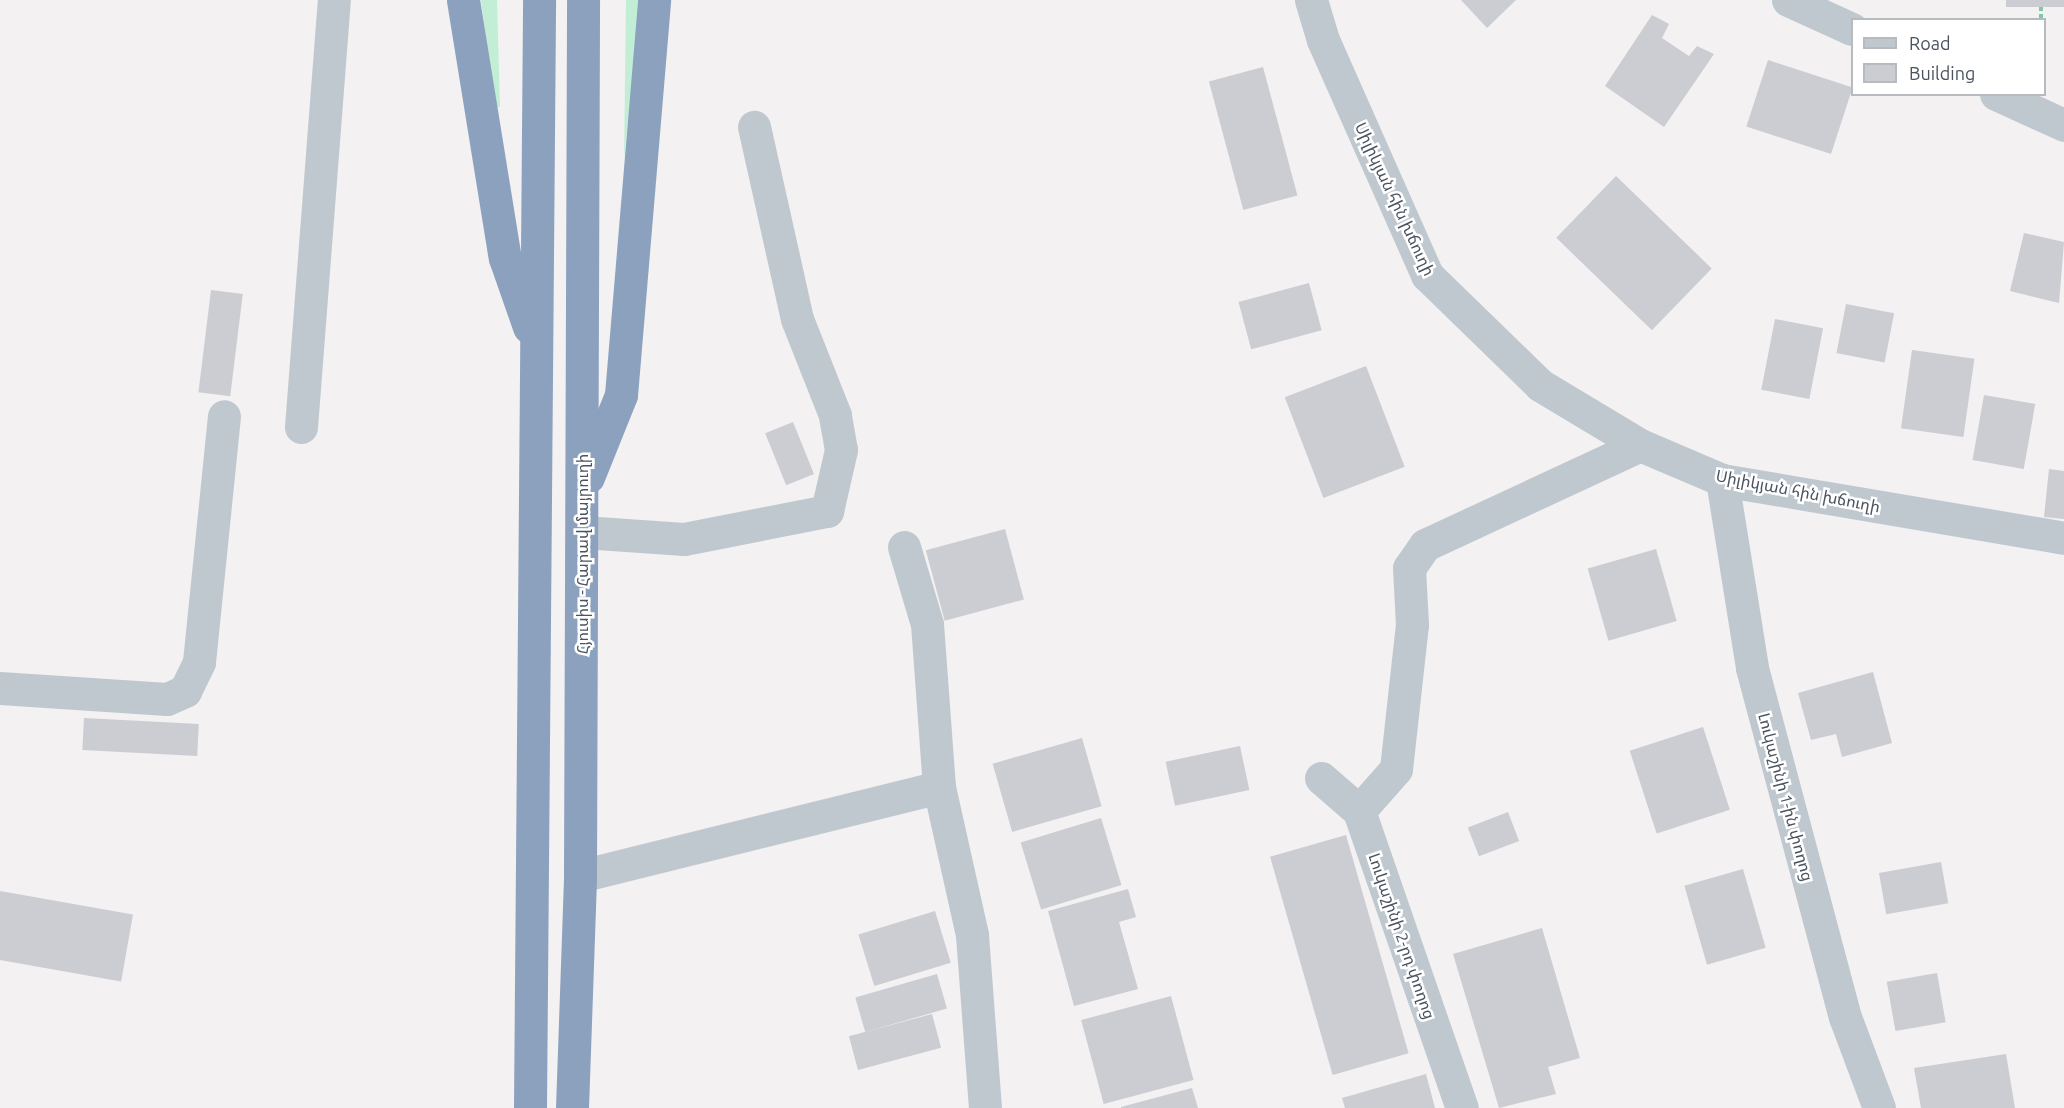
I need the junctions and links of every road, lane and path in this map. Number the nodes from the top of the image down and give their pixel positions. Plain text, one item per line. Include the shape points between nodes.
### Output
1 (334, 0) edge
2 (463, 0) edge
3 (539, 0) edge
4 (582, 0) edge
5 (654, 0) edge
6 (1311, 0) edge
7 (1788, 0) edge
8 (2041, 7) dead end
9 (2041, 18) edge
10 (1851, 29) edge
11 (2000, 96) edge
12 (2064, 125) edge
13 (754, 128) dead end
14 (537, 352) junction
15 (224, 416) dead end
16 (301, 427) dead end
17 (1640, 445) junction
18 (1722, 480) junction
19 (582, 493) junction
20 (582, 532) junction
21 (2064, 538) edge
22 (904, 547) dead end
23 (0, 688) edge
24 (1322, 778) dead end
25 (939, 787) junction
26 (1359, 811) junction
27 (580, 876) junction
28 (530, 1108) edge
29 (572, 1108) edge
30 (985, 1108) edge
31 (1462, 1108) edge
32 (1878, 1108) edge

1 - 16 street
2 - 14 highway via 506,258
3 - 14 highway
4 - 19 highway, Հյուսիս - Հարավ մայրուղի
5 - 19 highway via 621,395
6 - 17 street, Սիլիկյան հին խճուղի via 1323,40 1427,275 1540,385
7 - 10 street
8 - 9 path
11 - 12 street
13 - 20 street via 797,319 836,415 841,450 827,510 684,539
14 - 28 highway
15 - 23 street via 199,662 185,691 167,699
17 - 18 street, Սիլիկյան հին խճուղի
17 - 26 street via 1425,545 1409,568 1412,625 1396,769
18 - 21 street, Սիլիկյան հին խճուղի
18 - 32 street, Լուկաշինի 1-ին փողոց via 1752,668 1845,1017
19 - 20 highway, Հյուսիս - Հարավ մայրուղի
20 - 27 highway, Հյուսիս - Հարավ մայրուղի
22 - 25 street via 927,624
24 - 26 street, Լուկաշինի 2-րդ փողոց
25 - 27 street
25 - 30 street via 972,935
26 - 31 street, Լուկաշինի 2-րդ փողոց
27 - 29 highway, Հյուսիս - Հարավ մայրուղի

